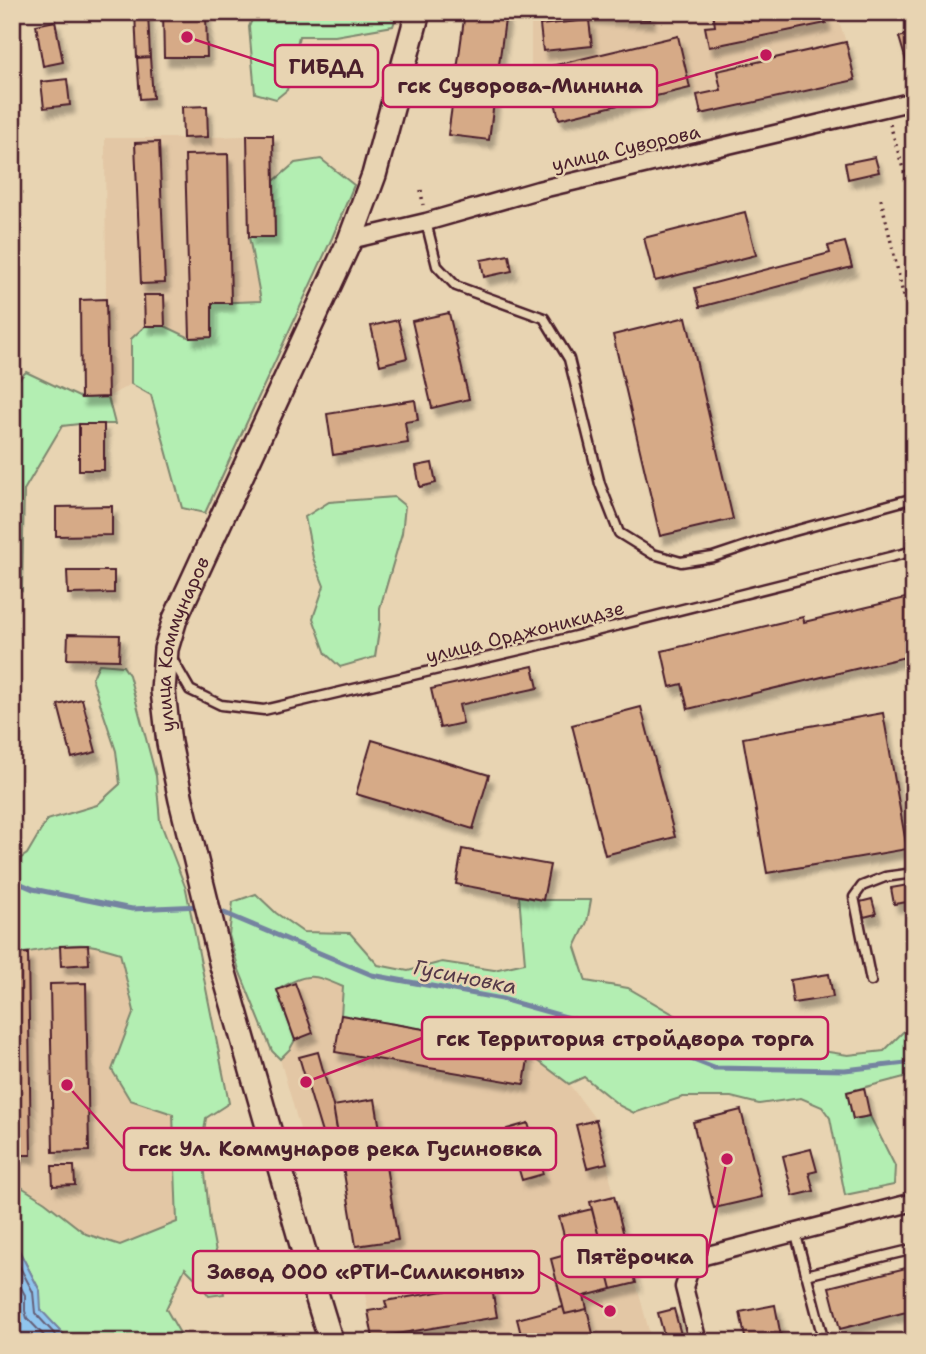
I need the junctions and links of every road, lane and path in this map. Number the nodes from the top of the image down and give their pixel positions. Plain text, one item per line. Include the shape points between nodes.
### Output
1 (418, 12) edge
2 (914, 101) edge
3 (886, 108) junction
4 (881, 199) dead end
5 (914, 206) edge
6 (426, 222) junction
7 (350, 240) junction
8 (914, 341) edge
9 (914, 498) edge
10 (914, 551) edge
11 (166, 649) junction
12 (914, 873) edge
13 (871, 981) dead end
14 (914, 1202) edge
15 (795, 1231) junction
16 (914, 1249) edge
17 (807, 1275) junction
18 (331, 1342) edge
19 (698, 1342) edge
20 (824, 1342) edge

1 - 7 main road, улица Коммунаров via 374,175
2 - 3 street, улица Суворова
3 - 5 path
3 - 6 street, улица Суворова via 538,190
4 - 8 path
6 - 7 street, улица Суворова
6 - 9 lane via 437,265 456,286 544,318 569,359 600,484 619,533 653,554 681,562 713,556
7 - 11 main road, улица Коммунаров via 175,619
10 - 11 lane, улица Орджоникидзе via 264,710 221,705 190,690
11 - 18 main road, улица Коммунаров via 163,691 169,743 195,857
12 - 13 lane via 862,886 855,897
14 - 15 street
15 - 17 lane
15 - 19 street via 704,1256 691,1266 684,1287
16 - 17 lane
17 - 20 lane

